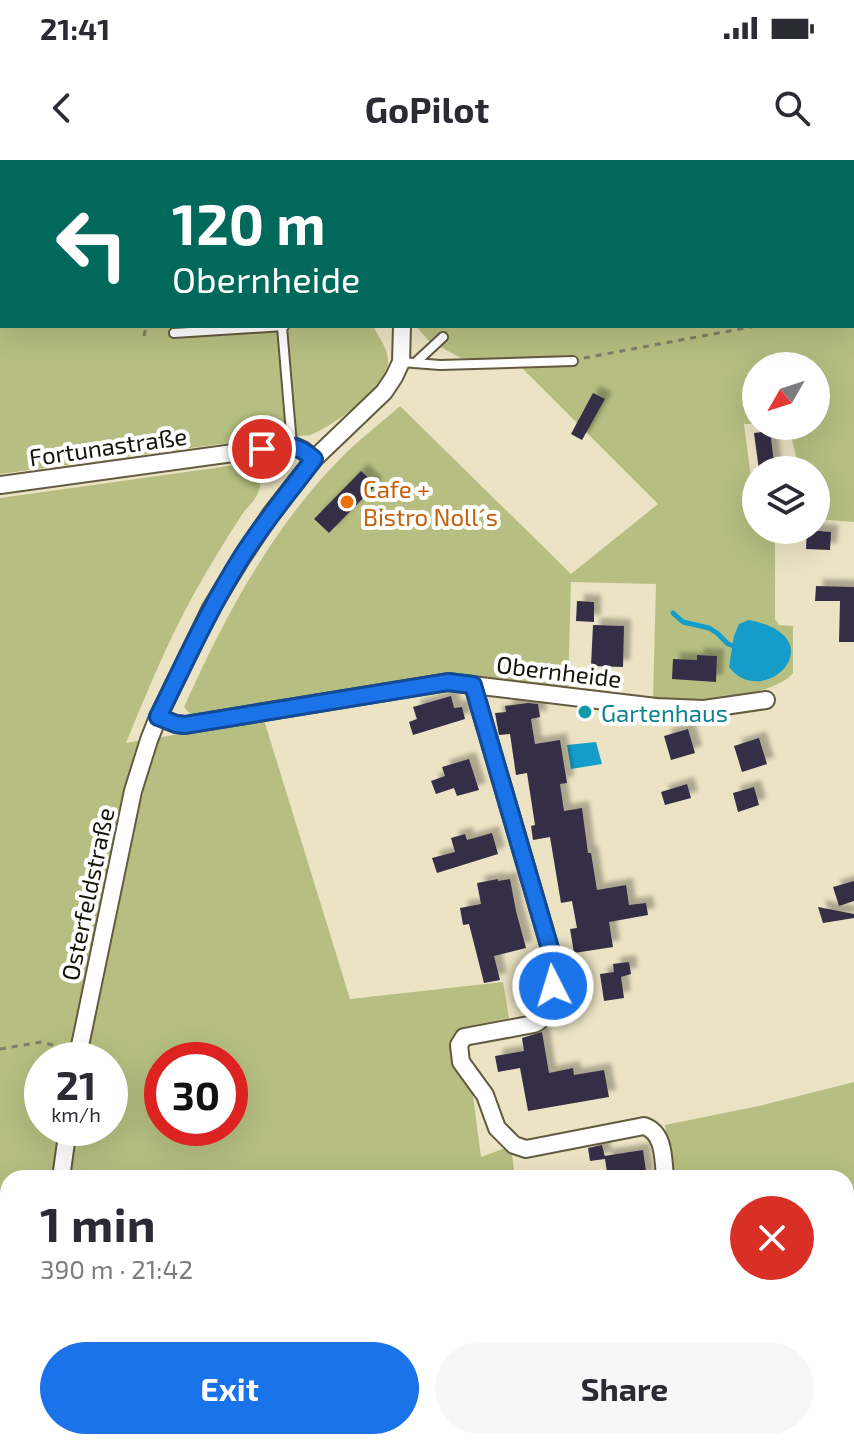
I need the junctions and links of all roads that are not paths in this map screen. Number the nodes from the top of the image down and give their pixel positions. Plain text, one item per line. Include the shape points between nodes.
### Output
1 (252, 328) edge
2 (283, 328) edge
3 (398, 328) edge
4 (174, 333) dead end
5 (443, 337) dead end
6 (573, 361) road end
7 (408, 363) junction
8 (292, 445) junction
9 (314, 459) junction
10 (0, 485) edge
11 (473, 685) junction
12 (766, 700) dead end
13 (158, 717) junction
14 (80, 1042) edge
15 (65, 1146) edge
16 (62, 1170) edge
17 (664, 1170) edge

1 - 4 lane
2 - 8 lane
3 - 7 street
5 - 7 lane
6 - 7 lane
7 - 9 street, Osterfeldstraße
8 - 9 street
8 - 10 street, Fortunastraße
9 - 13 street, Osterfeldstraße via 271,514 210,610
11 - 12 street, Obernheide via 656,707 704,709
11 - 13 street, Obernheide via 448,682 185,725
11 - 17 street via 556,969 551,1003 541,1021 464,1037 459,1045 461,1062 485,1095 497,1128 514,1145 526,1149 644,1126 660,1139
13 - 14 street, Osterfeldstraße via 133,791
15 - 16 street

